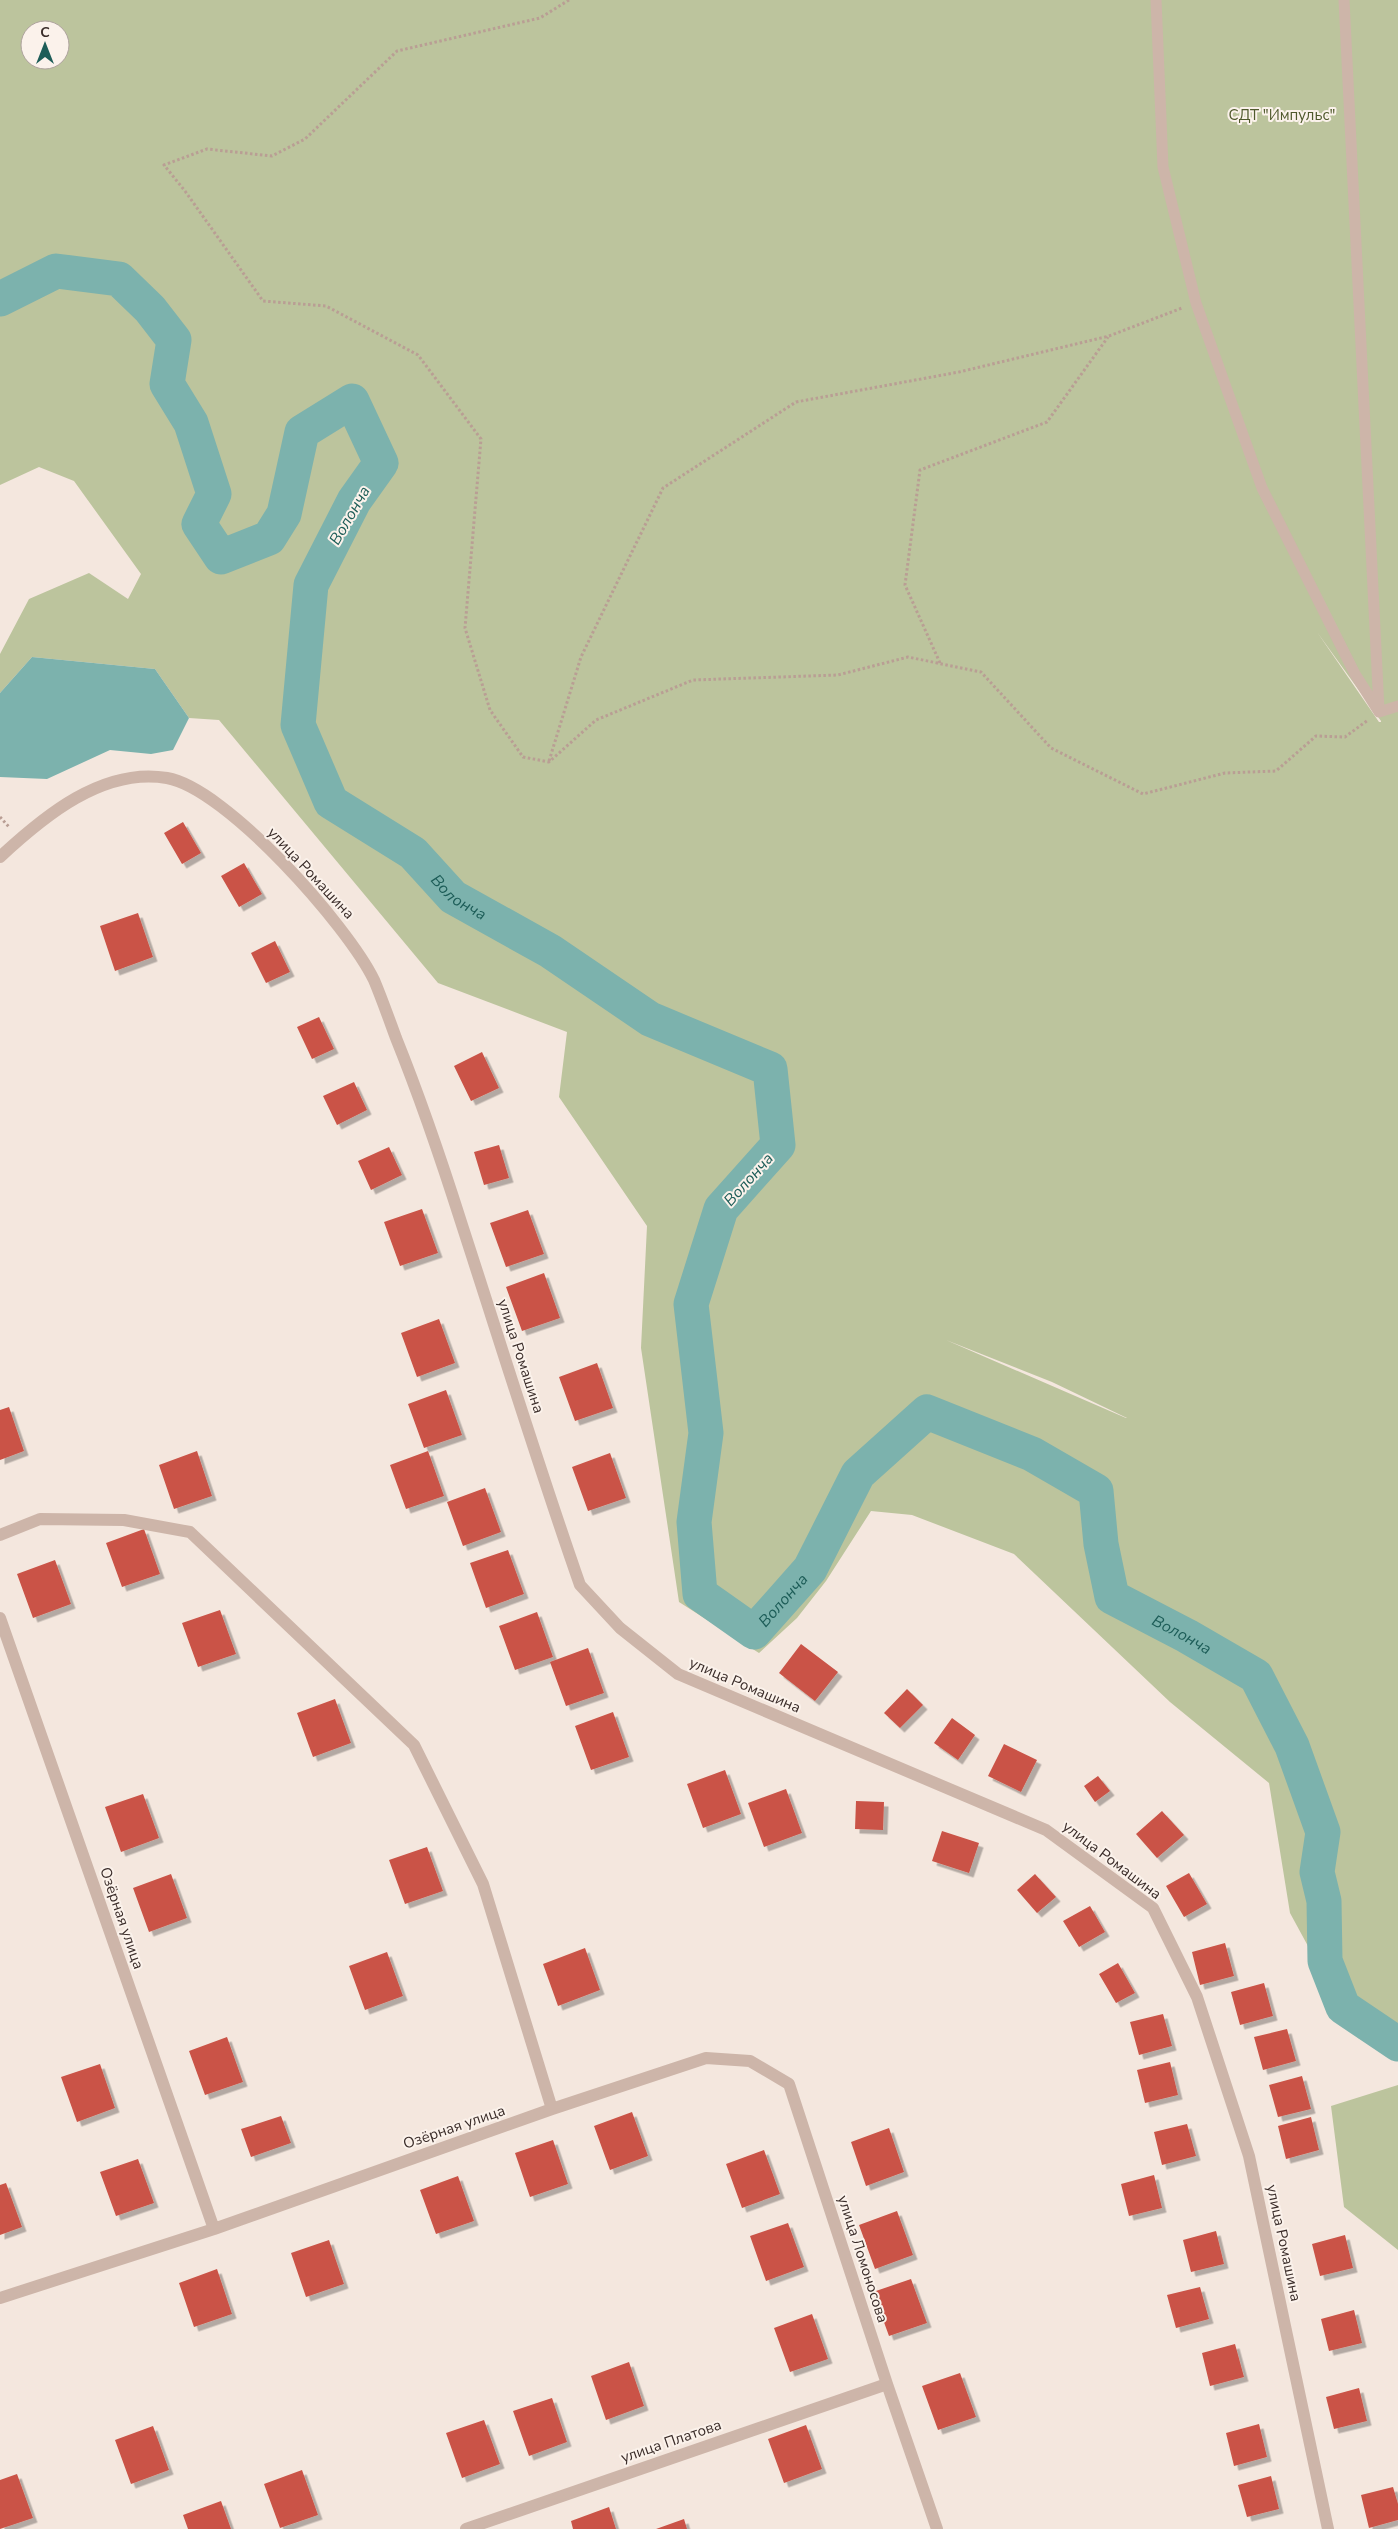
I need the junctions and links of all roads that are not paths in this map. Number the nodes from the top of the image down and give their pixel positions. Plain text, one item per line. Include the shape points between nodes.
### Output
1 (1156, 0) edge
2 (1344, 0) edge
3 (1398, 706) edge
4 (1379, 712) junction
5 (0, 857) edge
6 (0, 1535) edge
7 (0, 1618) edge
8 (706, 2058) joint
9 (552, 2109) junction
10 (214, 2228) junction
11 (0, 2298) edge
12 (887, 2384) junction
13 (466, 2529) edge
14 (937, 2529) edge
15 (1328, 2529) edge

1 - 4 lane via 1163,167 1196,303 1262,488 1355,674
2 - 4 lane
3 - 4 lane
5 - 15 street, улица Ромашина via 64,806 96,787 136,776 168,778 192,785 247,829 304,885 342,930 373,979 425,1110 580,1585 620,1628 678,1674 1046,1830 1153,1908 1198,1996 1249,2156
6 - 9 street via 40,1519 124,1520 190,1532 414,1745 483,1884
7 - 10 street, Озёрная улица
8 - 9 street, Озёрная улица
8 - 12 street, улица Ломоносова via 750,2060 789,2084
9 - 10 street, Озёрная улица
10 - 11 street, Озёрная улица
12 - 13 street, улица Платова
12 - 14 street, улица Ломоносова

